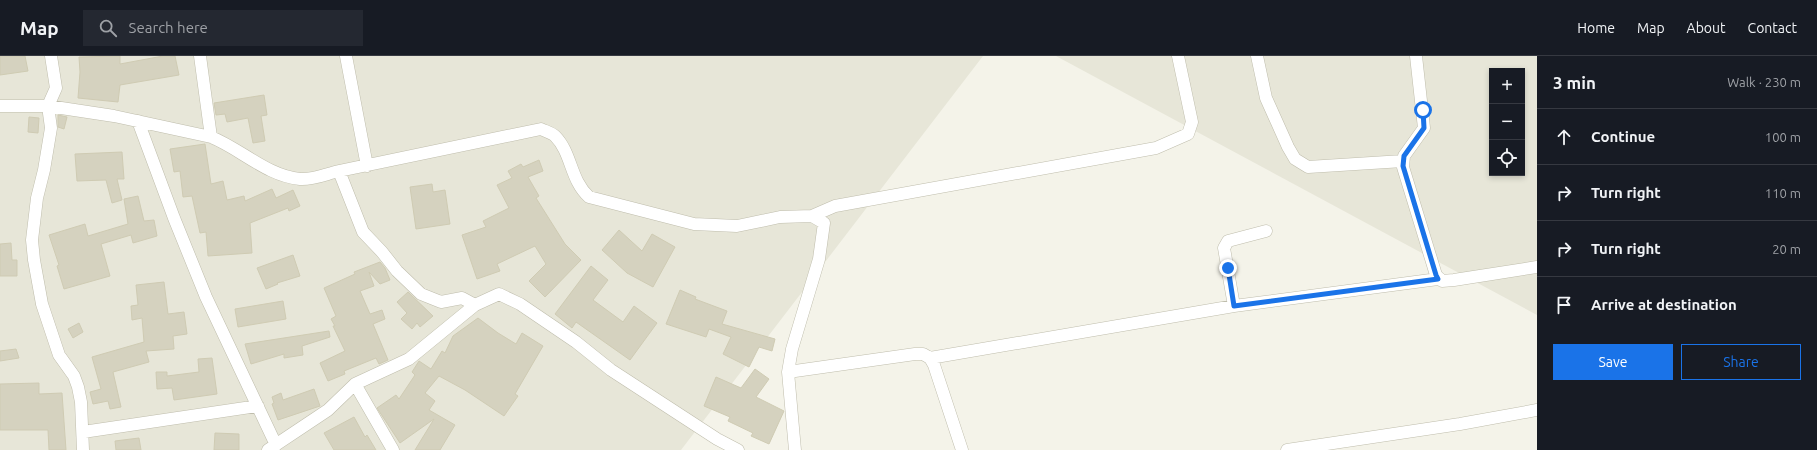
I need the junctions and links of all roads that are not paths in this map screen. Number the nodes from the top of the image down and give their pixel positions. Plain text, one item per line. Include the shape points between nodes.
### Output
1 (51, 56) edge
2 (200, 56) edge
3 (346, 56) edge
4 (1178, 56) edge
5 (1257, 56) edge
6 (1416, 56) edge
7 (0, 106) edge
8 (48, 106) junction
9 (138, 121) junction
10 (211, 137) junction
11 (1403, 161) junction
12 (367, 166) junction
13 (339, 171) junction
14 (812, 216) junction
15 (1266, 231) dead end
16 (1537, 267) edge
17 (1438, 279) junction
18 (475, 305) junction
19 (1234, 306) junction
20 (930, 358) junction
21 (788, 372) junction
22 (355, 384) junction
23 (258, 406) junction
24 (1537, 410) edge
25 (83, 432) junction
26 (272, 447) edge
27 (83, 450) edge
28 (393, 450) edge
29 (738, 450) edge
30 (795, 450) edge
31 (962, 450) edge
32 (1287, 450) edge

1 - 8 street via 56,88
2 - 10 street
3 - 12 street
4 - 14 street via 1192,122 1188,134 1175,141 1156,148 835,206
5 - 11 street via 1266,98 1295,159 1308,168
6 - 11 street via 1424,128
7 - 8 street
8 - 9 street
8 - 25 street via 51,128 37,198 32,240 34,260 42,304 59,355 74,376 78,387
9 - 10 street
9 - 23 street via 206,297
10 - 13 street via 226,143 272,172 287,177 313,178
11 - 17 street
12 - 13 street
12 - 14 street via 541,129 554,135 563,146 580,189 589,197 694,224 737,226 780,217
13 - 18 street via 363,232 397,271 421,294 440,302 462,298
14 - 21 street via 824,223 819,259 792,349
15 - 19 street via 1228,241 1224,248
16 - 17 street via 1454,280
17 - 19 street
18 - 22 street via 409,359
18 - 29 street via 499,294 520,304 576,342 611,370
19 - 20 street
20 - 21 street via 923,354 915,354
20 - 31 street
21 - 30 street
22 - 26 street via 328,410
22 - 28 street
23 - 25 street
23 - 26 street
24 - 32 street
25 - 27 street

